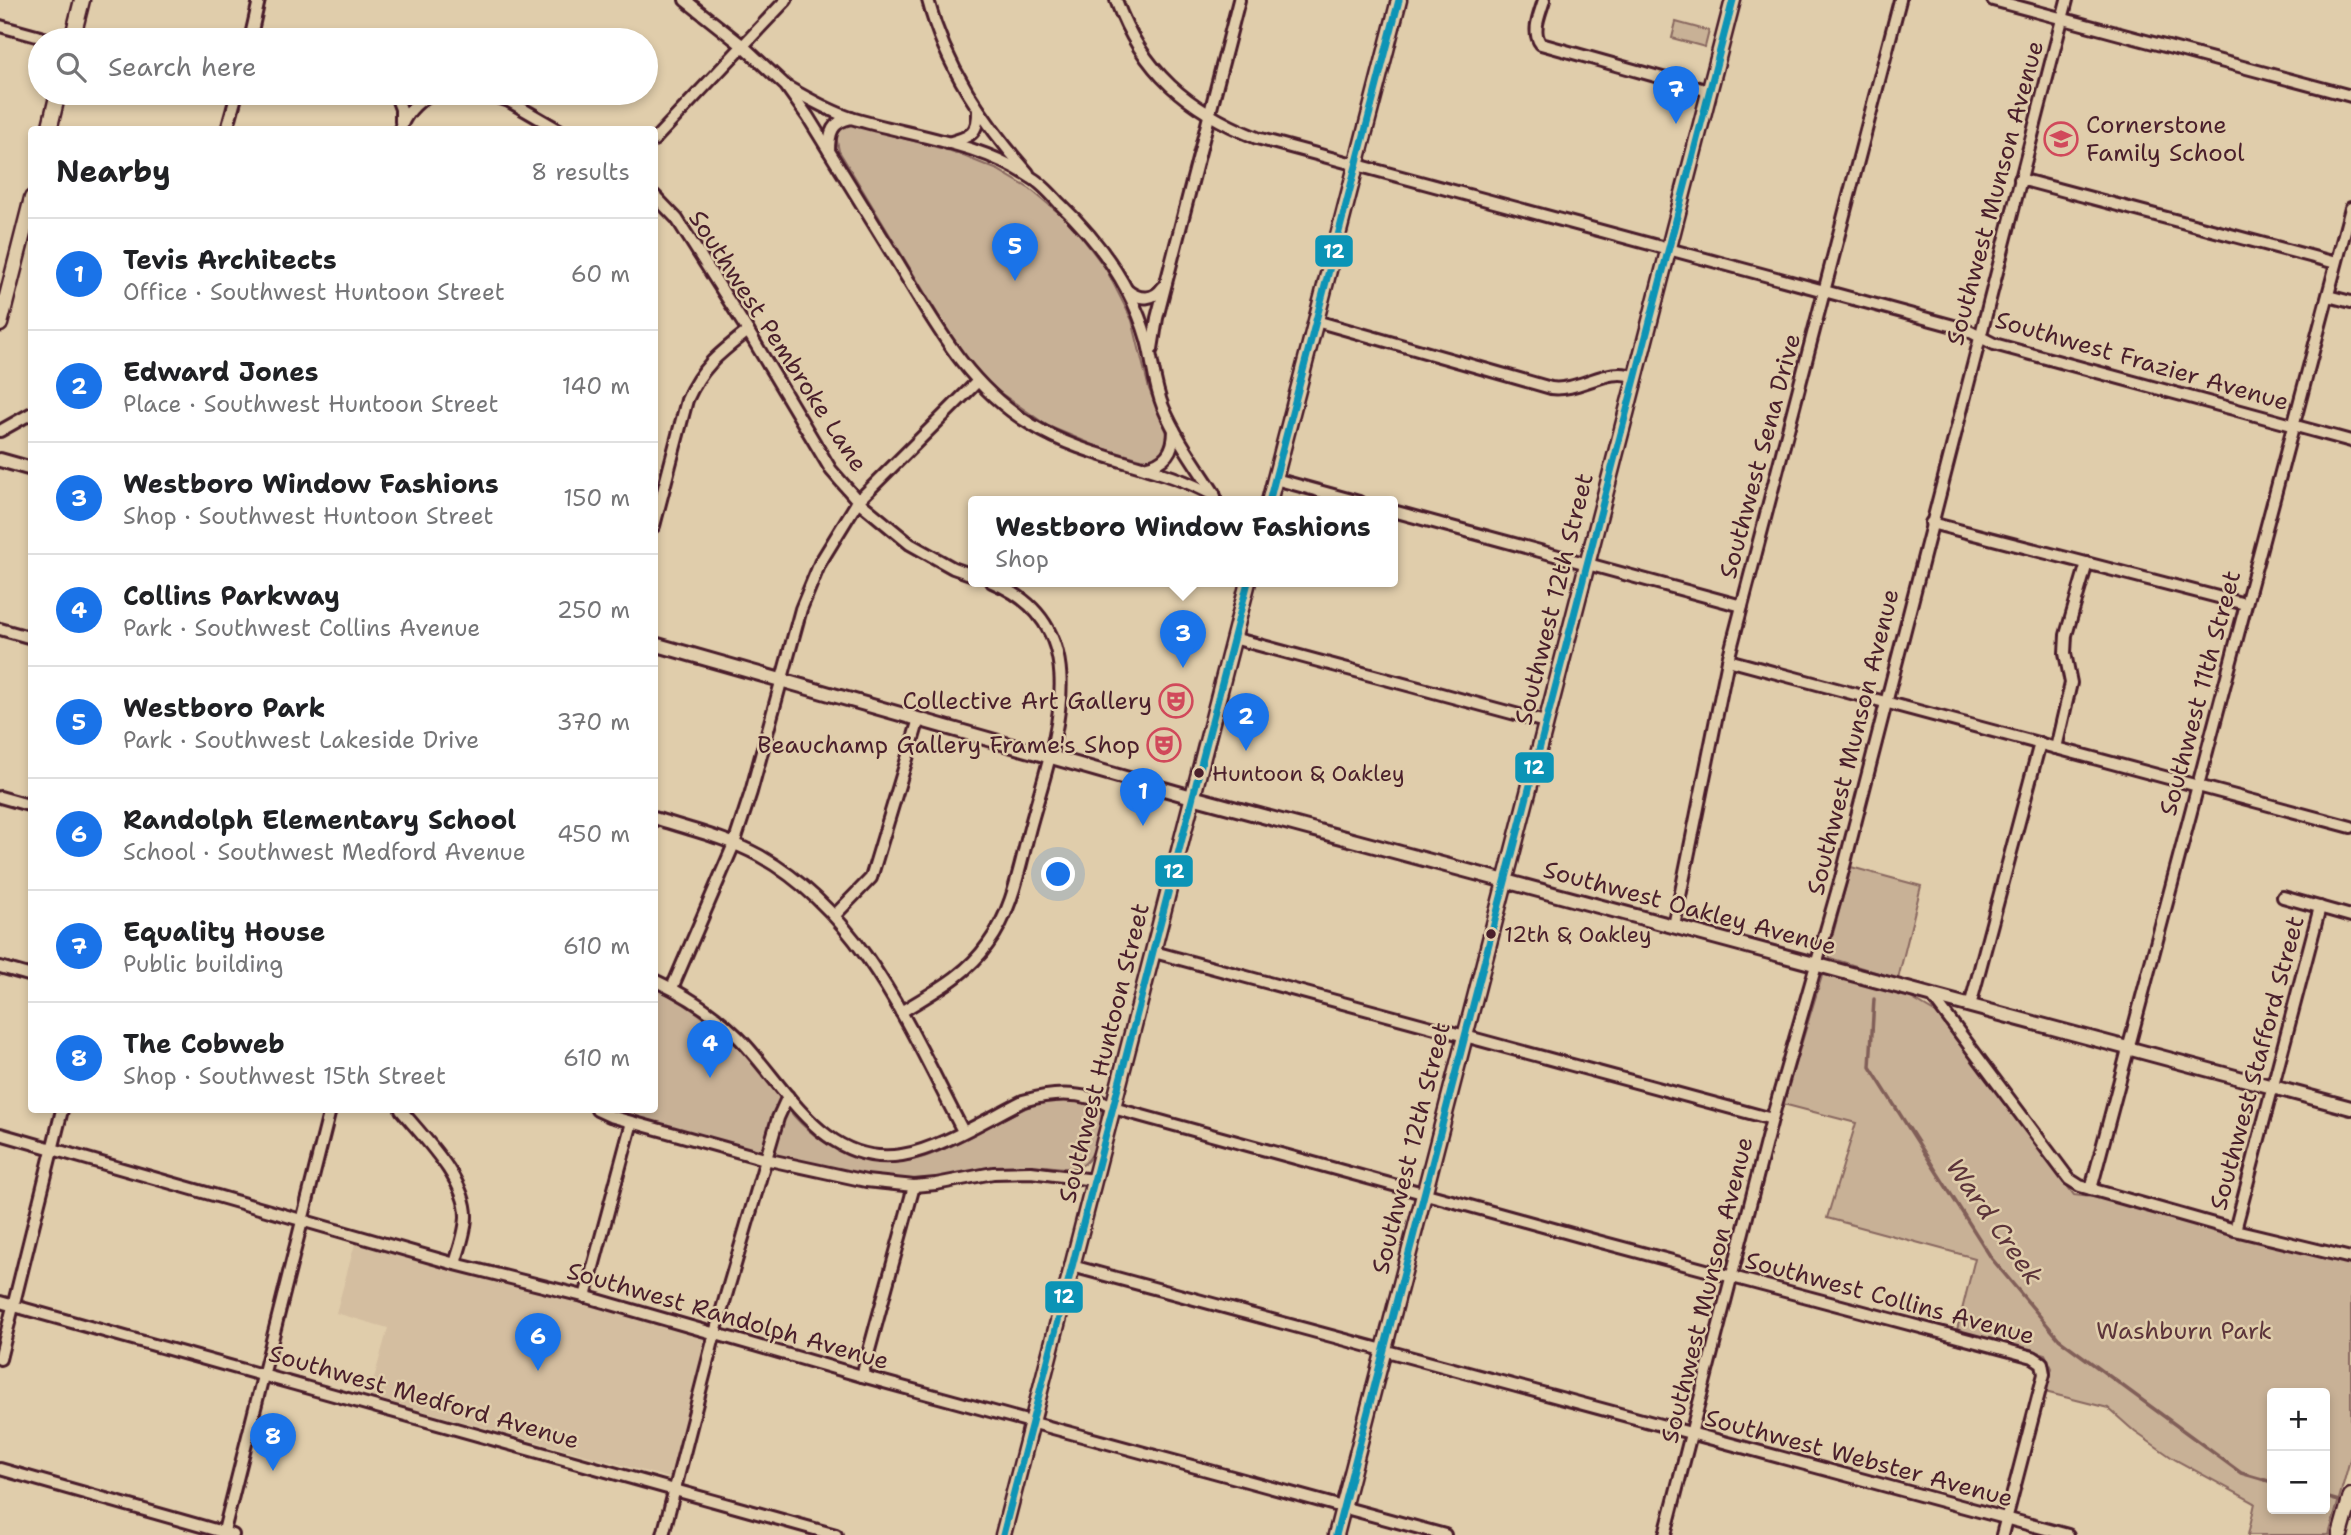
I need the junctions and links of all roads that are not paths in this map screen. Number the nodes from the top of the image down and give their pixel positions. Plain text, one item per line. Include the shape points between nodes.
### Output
1 (82, 0) edge
2 (259, 0) edge
3 (685, 0) edge
4 (786, 0) edge
5 (928, 0) edge
6 (1116, 0) edge
7 (1239, 0) edge
8 (1399, 0) edge
9 (1544, 0) edge
10 (1733, 0) edge
11 (1900, 0) edge
12 (1993, 0) edge
13 (2067, 0) edge
14 (2062, 19) junction
15 (0, 26) edge
16 (75, 28) edge
17 (253, 28) edge
18 (28, 34) edge
19 (743, 46) junction
20 (786, 86) junction
21 (1709, 91) junction
22 (2351, 96) edge
23 (55, 105) edge
24 (234, 105) edge
25 (400, 105) edge
26 (415, 105) edge
27 (514, 105) edge
28 (978, 109) junction
29 (1210, 116) junction
30 (852, 118) junction
31 (50, 126) edge
32 (228, 126) edge
33 (400, 126) edge
34 (401, 126) edge
35 (552, 126) edge
36 (658, 136) edge
37 (948, 143) junction
38 (830, 152) junction
39 (1356, 163) junction
40 (1032, 178) junction
41 (2020, 179) junction
42 (658, 199) edge
43 (2351, 208) edge
44 (28, 214) edge
45 (1668, 248) junction
46 (2336, 262) junction
47 (1167, 282) junction
48 (1125, 288) junction
49 (1825, 290) junction
50 (2328, 296) junction
51 (2351, 302) edge
52 (1316, 321) junction
53 (0, 324) edge
54 (748, 331) junction
55 (1979, 337) junction
56 (1151, 358) junction
57 (1635, 377) junction
58 (977, 382) junction
59 (28, 415) edge
60 (2292, 425) junction
61 (1174, 429) junction
62 (0, 432) edge
63 (2351, 440) edge
64 (0, 460) edge
65 (28, 468) edge
66 (1141, 468) junction
67 (1275, 479) junction
68 (1212, 496) edge
69 (1215, 496) edge
70 (1271, 496) edge
71 (1337, 496) edge
72 (858, 501) junction
73 (658, 511) edge
74 (1398, 512) edge
75 (1931, 523) junction
76 (2087, 563) junction
77 (1586, 564) junction
78 (968, 573) edge
79 (1003, 587) edge
80 (1247, 587) edge
81 (2245, 604) junction
82 (1742, 606) junction
83 (0, 629) edge
84 (28, 637) edge
85 (1233, 638) junction
86 (658, 645) edge
87 (1728, 660) junction
88 (783, 680) junction
89 (1885, 702) junction
90 (919, 719) junction
91 (1545, 722) junction
92 (2040, 743) junction
93 (2056, 748) junction
94 (1050, 755) junction
95 (2197, 786) junction
96 (0, 797) edge
97 (1192, 797) junction
98 (28, 805) edge
99 (658, 819) edge
100 (2351, 827) edge
101 (734, 844) junction
102 (1506, 880) junction
103 (2283, 897) dead end
104 (2320, 907) junction
105 (835, 915) junction
106 (2351, 916) edge
107 (1674, 926) junction
108 (1154, 952) junction
109 (1816, 964) junction
110 (0, 967) edge
111 (28, 974) edge
112 (658, 982) edge
113 (672, 989) junction
114 (1932, 996) junction
115 (1970, 1006) junction
116 (901, 1012) junction
117 (1463, 1036) junction
118 (2128, 1048) junction
119 (2273, 1087) junction
120 (788, 1096) junction
121 (1113, 1108) junction
122 (2351, 1108) edge
123 (61, 1113) edge
124 (329, 1113) edge
125 (403, 1113) edge
126 (606, 1113) edge
127 (1772, 1119) junction
128 (632, 1122) junction
129 (962, 1131) junction
130 (0, 1134) edge
131 (52, 1149) junction
132 (765, 1159) junction
133 (1094, 1180) junction
134 (915, 1186) junction
135 (2091, 1189) junction
136 (1423, 1193) junction
137 (303, 1219) junction
138 (2235, 1230) junction
139 (2351, 1258) edge
140 (455, 1264) junction
141 (1072, 1266) junction
142 (1732, 1277) junction
143 (585, 1297) junction
144 (0, 1302) edge
145 (14, 1306) junction
146 (715, 1333) junction
147 (1384, 1349) junction
148 (0, 1359) edge
149 (263, 1374) junction
150 (862, 1376) junction
151 (1031, 1422) junction
152 (1692, 1435) junction
153 (0, 1469) edge
154 (674, 1490) junction
155 (2351, 1496) edge
156 (1343, 1507) junction
157 (2006, 1519) junction
158 (2341, 1531) edge
159 (227, 1534) edge
160 (663, 1535) edge
161 (836, 1535) edge
162 (1003, 1535) edge
163 (1336, 1535) edge
164 (1445, 1535) edge
165 (1665, 1535) edge
166 (2001, 1535) edge
167 (2068, 1535) edge

1 - 16 main road
2 - 17 street
3 - 19 street
4 - 19 street
5 - 28 street via 955,70
6 - 29 street, Southwest Frazier Avenue via 1142,52 1173,88
7 - 29 street
8 - 39 main road
9 - 21 street via 1536,31 1537,40 1546,46
10 - 21 main road, Southwest 12th Street
11 - 49 street, Southwest Sena Drive
12 - 14 street
13 - 14 street, Southwest Munson Avenue
14 - 22 street
14 - 41 street, Southwest Munson Avenue
15 - 18 street
19 - 20 street
19 - 36 street
20 - 30 street
20 - 38 street
21 - 45 main road, Southwest 12th Street
23 - 31 main road
24 - 32 street
25 - 33 street
26 - 34 street
27 - 35 street
28 - 37 street via 970,136
28 - 40 street
29 - 39 street, Southwest Frazier Avenue via 1257,138
29 - 47 street
30 - 37 street
30 - 38 street via 834,126
37 - 40 street
38 - 58 street via 940,331
39 - 45 street, Southwest Frazier Avenue
39 - 52 main road
40 - 48 street via 1093,238
41 - 46 street
41 - 55 street, Southwest Munson Avenue
42 - 54 street, Southwest Pembroke Lane via 677,219
43 - 46 street, Southwest 11th Street
44 - 53 main road
45 - 49 street, Southwest Frazier Avenue
45 - 57 main road, Southwest 12th Street
46 - 50 street, Southwest 11th Street
47 - 48 street via 1157,295 1147,298
47 - 56 street
48 - 56 street
49 - 55 street, Southwest Frazier Avenue via 1965,329
49 - 82 street, Southwest Sena Drive
50 - 51 street
50 - 60 street, Southwest 11th Street
52 - 57 street via 1551,388 1567,389 1619,373
52 - 67 main road
54 - 72 street, Southwest Pembroke Lane via 831,470
54 - 73 street via 704,368 694,385
55 - 60 street, Southwest Frazier Avenue
55 - 75 street, Southwest Munson Avenue
56 - 61 street via 1158,393
57 - 77 main road, Southwest 12th Street
58 - 66 street via 1031,425 1060,441
58 - 72 street
59 - 62 street
60 - 63 street, Southwest Frazier Avenue
60 - 81 street, Southwest 11th Street
61 - 66 street via 1165,459
61 - 69 street
64 - 65 street
66 - 68 street via 1186,481
67 - 70 main road
67 - 71 street
72 - 78 street, Southwest Pembroke Lane via 917,548
72 - 88 street via 810,585
74 - 77 street
75 - 76 street
75 - 89 street, Southwest Munson Avenue
76 - 81 street
76 - 93 street via 2066,635 2071,684
77 - 82 street
77 - 91 main road, Southwest 12th Street
79 - 94 street via 1033,609 1057,650 1061,698
80 - 85 main road, Southwest Huntoon Street
81 - 95 street, Southwest 11th Street
82 - 87 street, Southwest Sena Drive
83 - 84 street
85 - 91 street
85 - 97 main road, Southwest Huntoon Street
86 - 88 street, Southwest Oakley Avenue
87 - 89 street
87 - 107 street, Southwest Sena Drive
88 - 90 street, Southwest Oakley Avenue
88 - 101 street
89 - 92 street
89 - 109 street, Southwest Munson Avenue
90 - 94 street, Southwest Oakley Avenue
90 - 105 street via 871,878
91 - 102 main road, Southwest 12th Street
92 - 93 street
92 - 115 street
93 - 95 street
94 - 97 street, Southwest Oakley Avenue
94 - 116 street via 998,929 973,964
95 - 100 street
95 - 118 street, Southwest 11th Street
96 - 98 street
97 - 102 street, Southwest Oakley Avenue
97 - 108 main road, Southwest Huntoon Street
99 - 101 street
101 - 105 street via 779,868
101 - 113 street
102 - 107 street, Southwest Oakley Avenue
102 - 117 main road, Southwest 12th Street
103 - 104 street
104 - 106 street
104 - 119 street, Southwest Stafford Street
105 - 116 street via 885,982
107 - 109 street, Southwest Oakley Avenue
108 - 117 street
108 - 121 main road, Southwest Huntoon Street
109 - 114 street, Southwest Oakley Avenue
109 - 127 street, Southwest Munson Avenue
110 - 111 street
112 - 113 street, Southwest Collins Avenue
113 - 120 street, Southwest Collins Avenue via 738,1037
114 - 115 street, Southwest Oakley Avenue
114 - 135 street via 2069,1179
115 - 118 street, Southwest Oakley Avenue
116 - 129 street
117 - 127 street
117 - 136 main road, Southwest 12th Street
118 - 119 street, Southwest Oakley Avenue
118 - 135 street, Southwest 11th Street
119 - 122 street, Southwest Oakley Avenue
119 - 138 street, Southwest Stafford Street
120 - 129 street, Southwest Collins Avenue via 822,1134 850,1150 869,1154 915,1152
120 - 132 street
121 - 129 street, Southwest Collins Avenue via 1089,1097 1052,1094 1023,1101
121 - 133 main road, Southwest Huntoon Street
121 - 136 street, Southwest Collins Avenue
123 - 131 street
124 - 137 street
125 - 140 street via 453,1175 465,1202 466,1221
126 - 128 street
127 - 142 street, Southwest Munson Avenue
128 - 132 street
128 - 143 street
130 - 131 street, Southwest Randolph Avenue
131 - 137 street, Southwest Randolph Avenue
131 - 145 street
132 - 134 street via 866,1181
132 - 146 street
133 - 134 street via 1007,1172
133 - 141 main road, Southwest Huntoon Street
134 - 150 street
135 - 138 street
136 - 142 street, Southwest Collins Avenue
136 - 147 main road, Southwest 12th Street
137 - 140 street, Southwest Randolph Avenue
137 - 149 street
138 - 139 street
140 - 143 street, Southwest Randolph Avenue
141 - 147 street, Southwest Webster Avenue
141 - 151 main road, Southwest Huntoon Street
142 - 152 street, Southwest Munson Avenue
142 - 157 street, Southwest Collins Avenue via 2042,1363 2044,1374
143 - 146 street, Southwest Randolph Avenue
144 - 145 street, Southwest Medford Avenue
145 - 148 street
145 - 149 street, Southwest Medford Avenue
146 - 150 street, Southwest Randolph Avenue
146 - 154 street
147 - 152 street, Southwest Webster Avenue
147 - 156 main road, Southwest 12th Street
149 - 154 street, Southwest Medford Avenue
149 - 159 street
150 - 151 street, Southwest Randolph Avenue
151 - 156 street, Southwest Randolph Avenue
151 - 162 main road, Southwest Huntoon Street
152 - 157 street, Southwest Webster Avenue
152 - 165 street, Southwest Munson Avenue
153 - 159 street
154 - 160 street
154 - 161 street, Southwest Medford Avenue
155 - 158 main road
156 - 163 main road, Southwest 12th Street
156 - 164 street, Southwest Randolph Avenue
157 - 166 street
157 - 167 street, Southwest Webster Avenue

